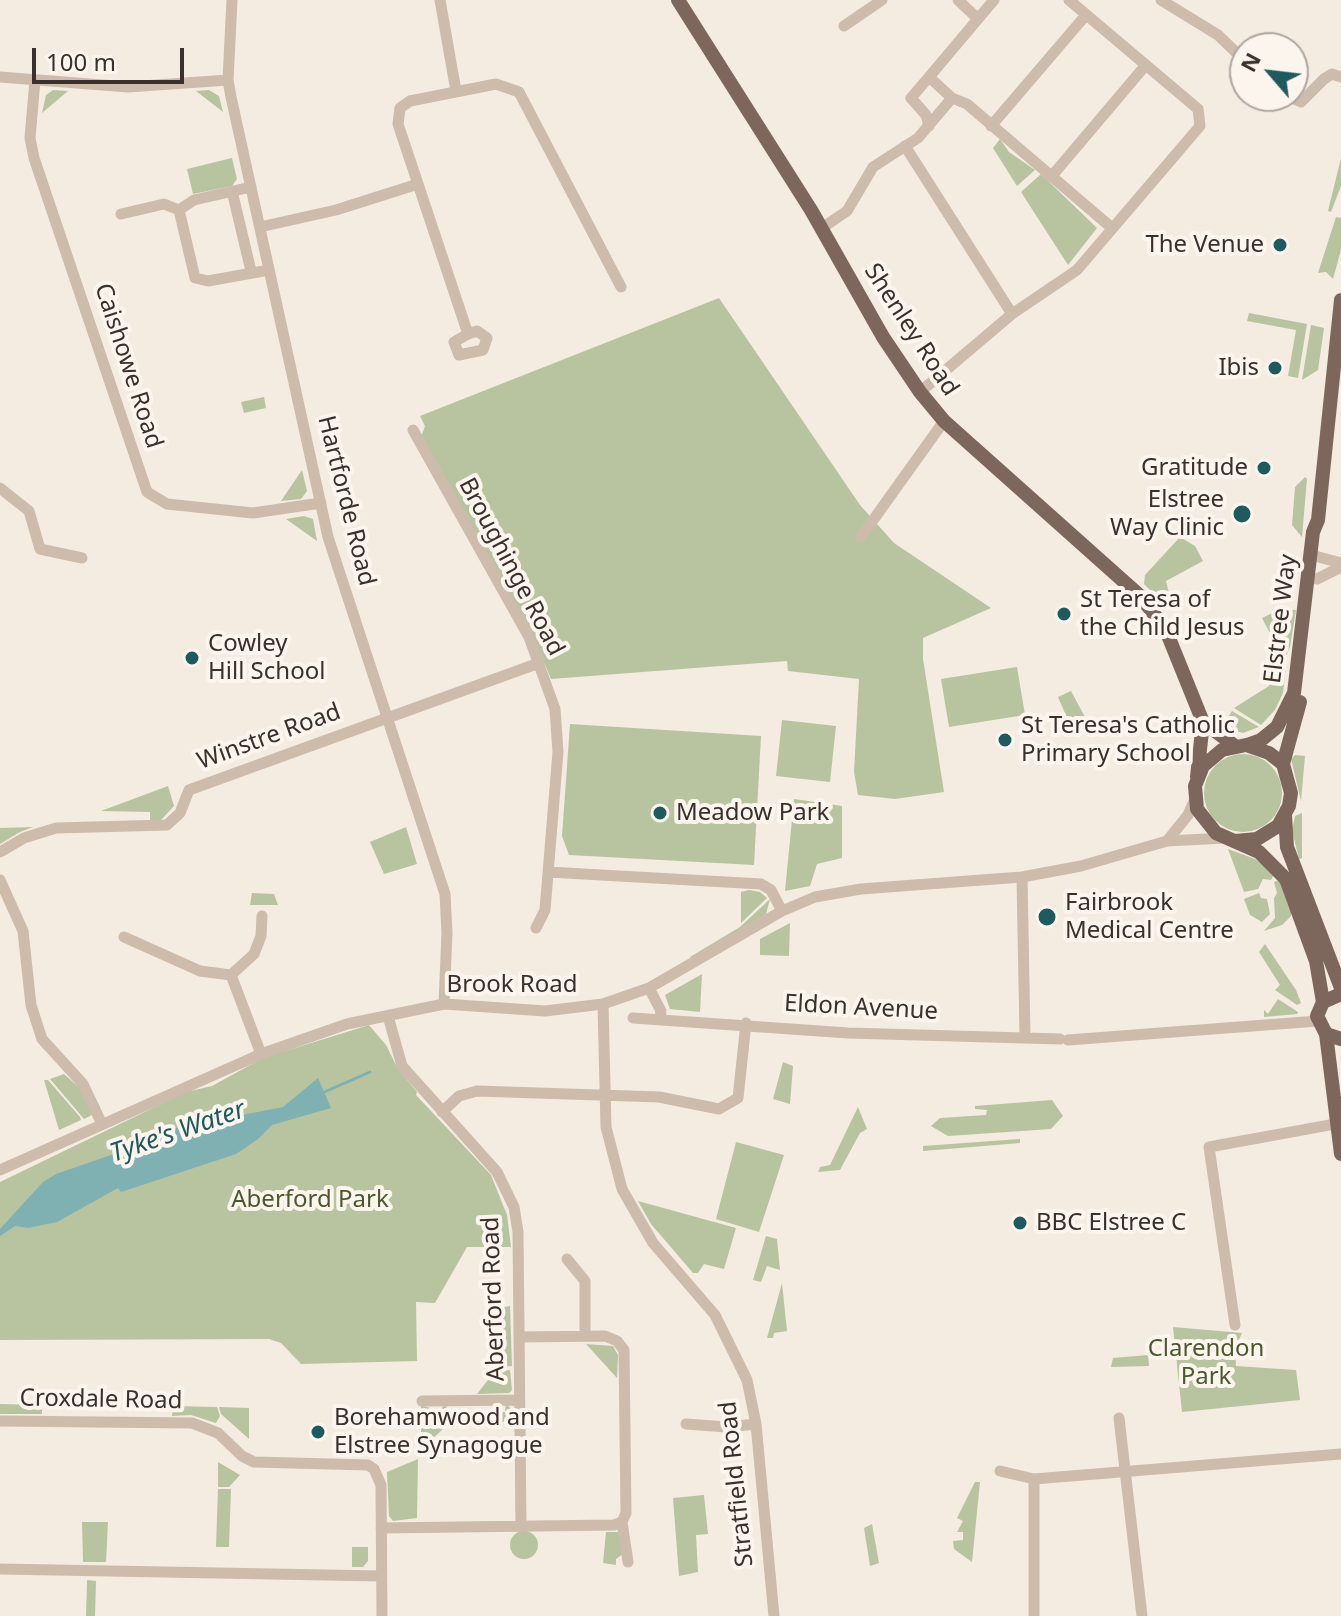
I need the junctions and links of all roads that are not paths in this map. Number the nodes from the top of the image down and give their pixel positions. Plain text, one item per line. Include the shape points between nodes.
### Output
1 (232, 0) edge
2 (440, 0) edge
3 (678, 0) edge
4 (882, 0) edge
5 (958, 0) edge
6 (994, 0) edge
7 (1069, 0) edge
8 (1161, 0) edge
9 (1180, 4) edge
10 (1086, 15) junction
11 (978, 19) junction
12 (844, 26) dead end
13 (1229, 44) edge
14 (1145, 66) junction
15 (0, 77) edge
16 (929, 77) junction
17 (1341, 77) edge
18 (35, 80) junction
19 (228, 80) junction
20 (456, 91) junction
21 (1309, 94) edge
22 (952, 98) junction
23 (929, 126) junction
24 (991, 126) junction
25 (905, 146) junction
26 (1051, 177) junction
27 (418, 184) junction
28 (251, 187) junction
29 (232, 191) junction
30 (179, 210) junction
31 (121, 214) dead end
32 (260, 227) junction
33 (822, 228) junction
34 (1112, 228) junction
35 (269, 270) junction
36 (251, 271) junction
37 (621, 287) dead end
38 (1341, 300) edge
39 (1012, 314) junction
40 (468, 334) dead end
41 (920, 392) junction
42 (944, 421) junction
43 (413, 430) dead end
44 (0, 488) edge
45 (321, 503) junction
46 (861, 537) dead end
47 (1315, 556) junction
48 (82, 558) dead end
49 (1341, 565) edge
50 (1317, 579) junction
51 (539, 663) junction
52 (386, 718) junction
53 (1203, 722) junction
54 (1240, 745) junction
55 (1283, 764) junction
56 (1197, 777) junction
57 (1195, 799) junction
58 (1285, 816) junction
59 (1230, 840) junction
60 (1167, 841) junction
61 (0, 852) edge
62 (548, 872) junction
63 (1022, 877) junction
64 (0, 880) edge
65 (782, 911) junction
66 (262, 916) dead end
67 (536, 928) dead end
68 (124, 937) dead end
69 (231, 975) junction
70 (649, 988) junction
71 (1341, 988) edge
72 (1341, 994) edge
73 (1323, 1002) junction
74 (444, 1004) junction
75 (603, 1004) junction
76 (388, 1016) junction
77 (633, 1018) dead end
78 (660, 1019) junction
79 (746, 1023) junction
80 (1322, 1028) junction
81 (1025, 1036) junction
82 (1341, 1039) edge
83 (261, 1054) junction
84 (604, 1094) junction
85 (442, 1112) junction
86 (102, 1124) junction
87 (1339, 1124) edge
88 (1341, 1154) edge
89 (0, 1170) edge
90 (567, 1259) dead end
91 (1235, 1325) dead end
92 (585, 1336) junction
93 (519, 1337) junction
94 (519, 1400) junction
95 (422, 1401) dead end
96 (1119, 1418) dead end
97 (0, 1421) edge
98 (686, 1424) dead end
99 (756, 1424) junction
100 (1341, 1454) edge
101 (1000, 1471) dead end
102 (1127, 1472) junction
103 (1034, 1479) junction
104 (622, 1522) junction
105 (521, 1527) junction
106 (381, 1528) junction
107 (628, 1562) dead end
108 (0, 1569) edge
109 (381, 1576) junction
110 (382, 1616) edge
111 (774, 1616) edge
112 (1034, 1616) edge
113 (1142, 1616) edge

1 - 19 street, Hartforde Road
2 - 20 street
3 - 33 main road, Shenley Road
4 - 12 street
5 - 11 street
6 - 11 street
7 - 10 street
8 - 9 street via 1172,9
9 - 13 street
10 - 14 street
10 - 24 street
11 - 16 street
14 - 26 street
14 - 34 street via 1198,109 1200,126
15 - 18 street
16 - 22 street
16 - 23 street via 911,98
17 - 21 street via 1332,74
18 - 19 street via 128,87
18 - 45 street, Caishowe Road via 30,138 34,158 147,492 167,504 253,513
19 - 28 street, Hartforde Road
20 - 27 street via 410,101 398,113
20 - 37 street via 504,84 524,98
22 - 23 street
22 - 24 street
23 - 25 street
24 - 26 street
25 - 33 street via 873,167 847,211
25 - 39 street
26 - 34 street
27 - 32 street
27 - 40 street
28 - 29 street
28 - 32 street, Hartforde Road
29 - 30 street via 194,200
29 - 36 street
30 - 31 street via 164,204
30 - 36 street via 195,278 208,281
32 - 35 street, Hartforde Road
33 - 41 main road, Shenley Road
34 - 39 street via 1077,270
35 - 36 street
35 - 45 street, Hartforde Road
38 - 47 main road, Elstree Way
39 - 41 street
41 - 42 main road, Shenley Road
42 - 46 street via 864,523
42 - 53 main road, Shenley Road via 1147,603 1165,628
43 - 51 street, Broughinge Road
44 - 48 street via 29,511 40,549
45 - 52 street, Hartforde Road
47 - 49 street
47 - 50 main road, Elstree Way
47 - 54 main road, Elstree Way via 1294,693 1277,727 1261,740
49 - 50 street
50 - 55 main road, Elstree Way via 1302,695
51 - 52 street
51 - 62 street, Broughinge Road via 559,729
52 - 61 street, Winstre Road via 189,790 180,813 167,825 56,828
52 - 74 street, Hartforde Road via 445,894
53 - 54 main road
53 - 56 main road, Shenley Road
54 - 55 main road via 1269,753
54 - 56 main road via 1212,756
55 - 58 main road via 1291,793
56 - 57 main road
57 - 59 main road via 1201,818
57 - 60 street
58 - 59 main road via 1257,839
58 - 71 main road via 1287,847
59 - 60 street, Brook Road
59 - 73 main road via 1271,860 1286,879 1316,961
60 - 63 street, Brook Road
62 - 65 street via 761,884 771,890
62 - 67 street, Broughinge Road via 545,910
63 - 65 street, Brook Road via 838,891
63 - 81 street
64 - 86 street via 23,931 39,1031 51,1053 83,1084
65 - 70 street, Brook Road
66 - 69 street via 254,954
68 - 69 street via 200,971
69 - 83 street
70 - 75 street, Brook Road
70 - 78 street
72 - 73 main road
73 - 80 main road
74 - 75 street, Brook Road via 545,1011
74 - 76 street, Brook Road
75 - 84 street, Stratfield Road
76 - 83 street, Brook Road via 347,1024
76 - 85 street, Aberford Road via 402,1066
77 - 78 street, Eldon Avenue
78 - 79 street, Eldon Avenue
79 - 81 street, Eldon Avenue via 848,1033
79 - 84 street via 738,1098 729,1106
80 - 81 street, Eldon Avenue via 1064,1040
80 - 82 main road
80 - 87 main road
83 - 86 street, Brook Road
84 - 85 street via 468,1092
84 - 99 street, Stratfield Road via 611,1155 622,1189 653,1243 729,1337 747,1380
85 - 93 street, Aberford Road via 497,1172 514,1207
86 - 89 street, Brook Road
87 - 88 main road
87 - 91 street via 1209,1147
90 - 92 street via 585,1281
92 - 93 street
92 - 104 street via 612,1338 624,1350
93 - 94 street, Aberford Road
94 - 95 street
94 - 105 street, Aberford Road
96 - 102 street
97 - 106 street, Croxdale Road via 192,1423 218,1433 254,1462 368,1465 381,1485
98 - 99 street
99 - 111 street, Stratfield Road
100 - 102 street
101 - 103 street
102 - 103 street
102 - 113 street
103 - 112 street
104 - 105 street
104 - 107 street
105 - 106 street
106 - 109 street, Croxdale Road
108 - 109 street
109 - 110 street, Croxdale Road

